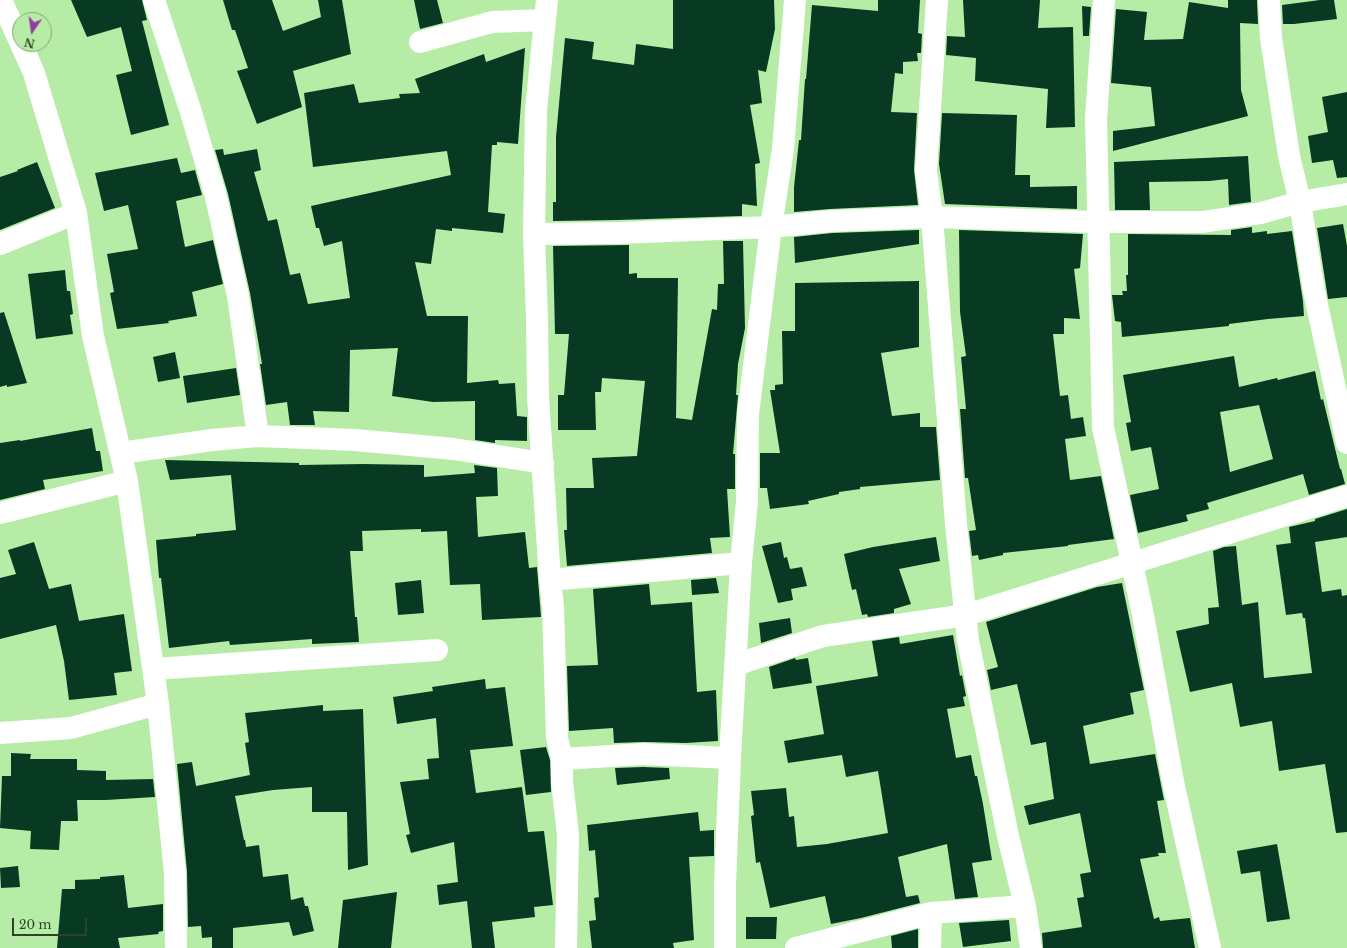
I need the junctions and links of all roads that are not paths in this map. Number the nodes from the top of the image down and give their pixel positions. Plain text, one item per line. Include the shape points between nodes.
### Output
1 (1, 0) edge
2 (154, 0) edge
3 (795, 0) edge
4 (937, 0) edge
5 (1104, 0) edge
6 (1269, 0) edge
7 (546, 10) edge
8 (12, 25) edge
9 (420, 42) dead end
10 (24, 52) edge
11 (1347, 194) edge
12 (1300, 202) junction
13 (76, 213) junction
14 (932, 217) junction
15 (1099, 222) junction
16 (771, 227) junction
17 (534, 234) junction
18 (0, 244) edge
19 (258, 436) junction
20 (1347, 443) edge
21 (121, 453) junction
22 (543, 463) junction
23 (127, 481) junction
24 (1347, 496) edge
25 (0, 513) edge
26 (1131, 562) junction
27 (741, 563) junction
28 (550, 580) junction
29 (966, 615) junction
30 (437, 650) dead end
31 (735, 665) junction
32 (154, 669) junction
33 (158, 704) junction
34 (0, 733) edge
35 (730, 758) junction
36 (562, 760) junction
37 (1025, 906) junction
38 (931, 913) junction
39 (176, 948) edge
40 (566, 948) edge
41 (725, 948) edge
42 (796, 948) edge
43 (930, 948) edge
44 (1031, 948) edge
45 (1210, 948) edge

1 - 8 street
2 - 19 street via 216,197 238,296
3 - 16 street via 784,149
4 - 14 street via 926,171
5 - 15 street via 1096,119
6 - 12 street via 1270,38 1289,156
7 - 9 street
7 - 17 street via 536,110
10 - 13 street via 34,74
11 - 12 street
12 - 15 street via 1261,213 1203,222
12 - 20 street via 1314,291
13 - 18 street
13 - 21 street via 93,336
14 - 15 street
14 - 16 street via 831,221
14 - 29 street via 956,524
15 - 26 street via 1103,427
16 - 17 street
16 - 27 street via 748,414 747,501
17 - 22 street via 538,397
19 - 21 street
19 - 22 street via 355,440 454,449
21 - 23 street
22 - 28 street
23 - 25 street
23 - 32 street
24 - 26 street
26 - 29 street
26 - 45 street via 1173,782
27 - 28 street
27 - 31 street
28 - 36 street via 557,738
29 - 31 street via 823,636
29 - 37 street via 968,641
30 - 32 street
31 - 35 street
32 - 33 street
33 - 34 street via 71,728
33 - 39 street via 175,873
35 - 36 street via 643,754
35 - 41 street
36 - 40 street via 568,835
37 - 38 street
37 - 44 street
38 - 42 street
38 - 43 street

